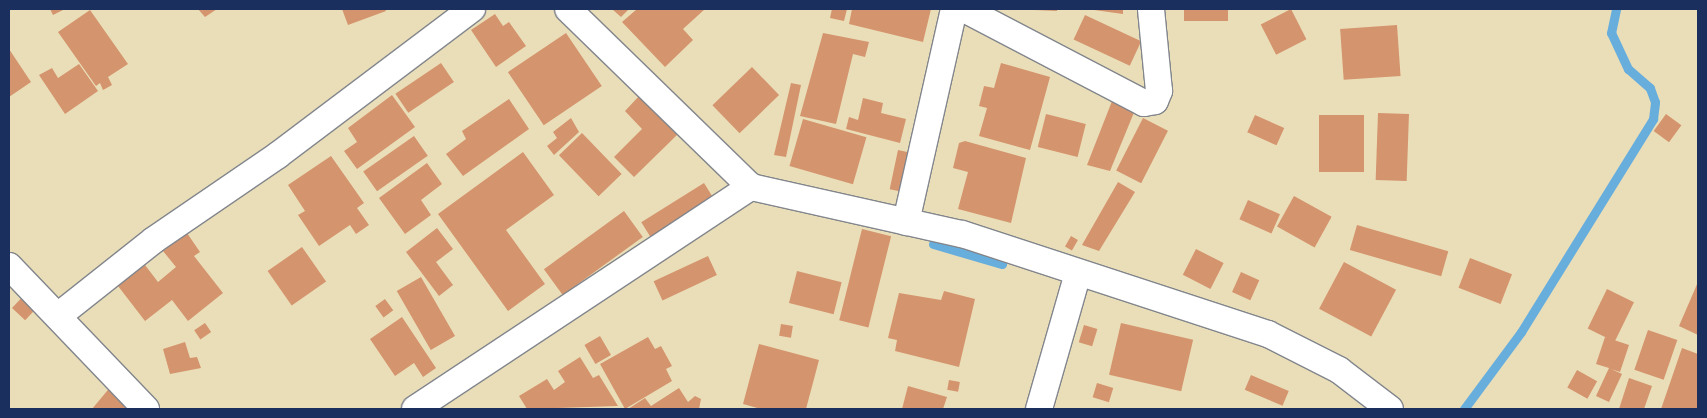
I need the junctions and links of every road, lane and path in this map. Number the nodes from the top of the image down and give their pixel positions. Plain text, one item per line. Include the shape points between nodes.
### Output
1 (472, 9) edge
2 (568, 9) edge
3 (954, 9) edge
4 (964, 9) edge
5 (1151, 9) edge
6 (750, 187) junction
7 (906, 222) junction
8 (9, 266) edge
9 (1078, 274) junction
10 (58, 316) junction
11 (146, 409) edge
12 (415, 409) edge
13 (1039, 409) edge
14 (1390, 409) edge

1 - 10 street via 278,155 154,240
2 - 6 street
3 - 7 street
4 - 5 street via 1144,102 1155,101 1159,91
6 - 7 street
6 - 12 street
7 - 9 street via 962,234
8 - 10 street
9 - 13 street
9 - 14 street via 1268,334 1339,370
10 - 11 street

